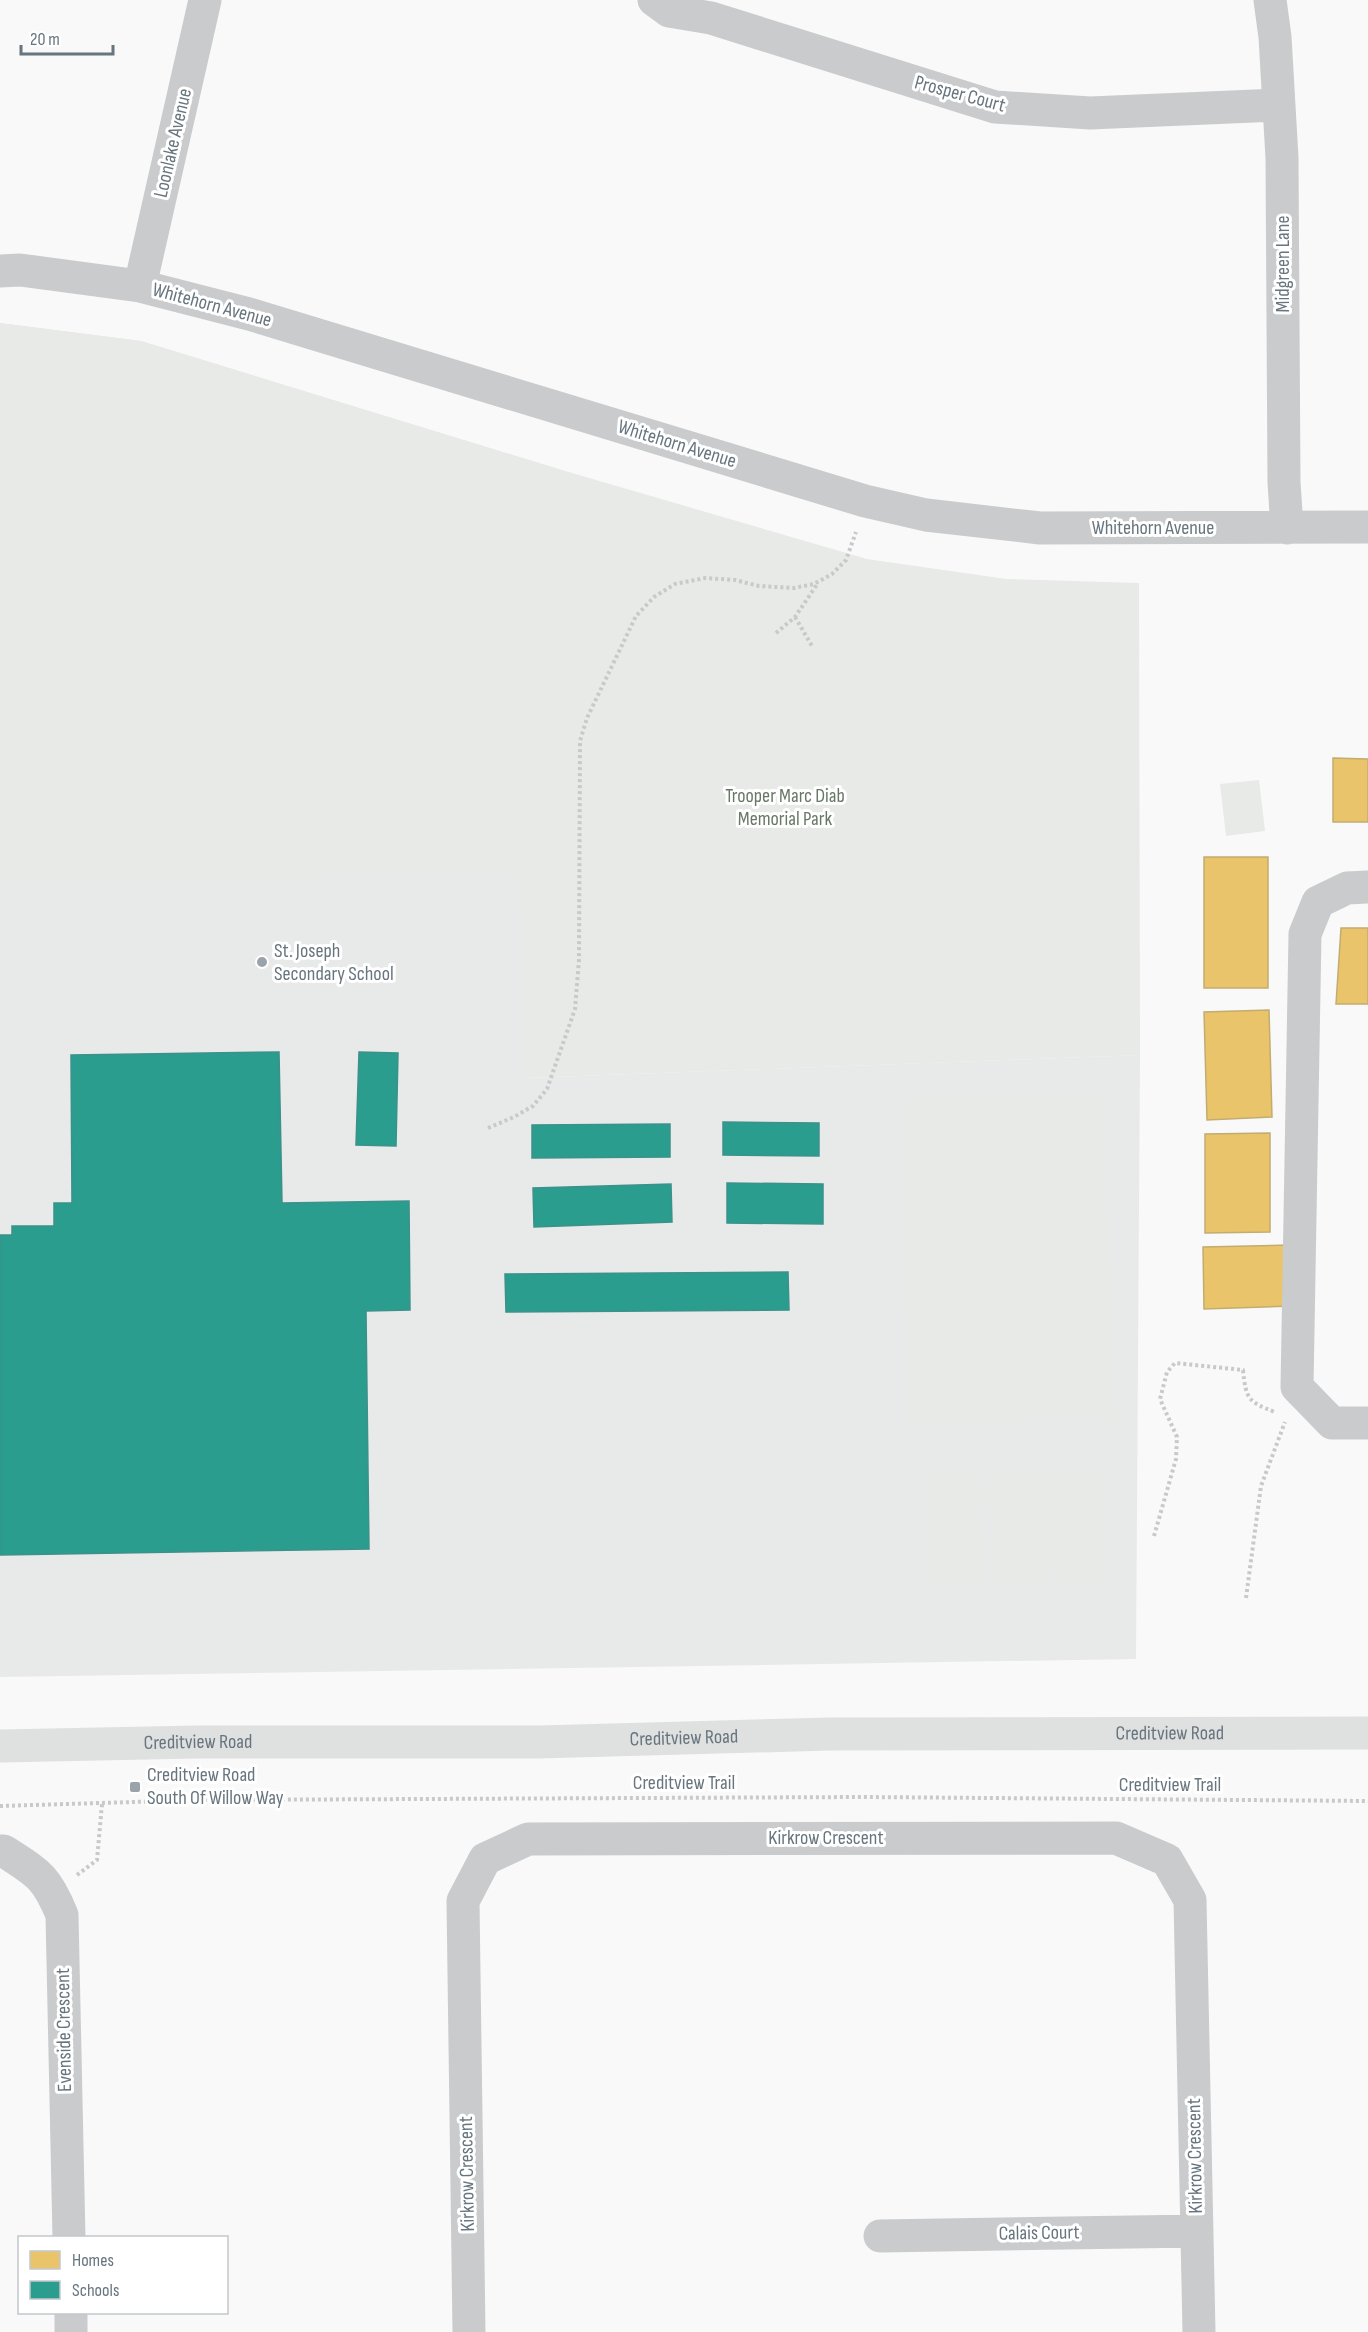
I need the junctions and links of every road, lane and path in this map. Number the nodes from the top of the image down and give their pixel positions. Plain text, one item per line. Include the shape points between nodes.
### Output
1 (205, 0) edge
2 (654, 0) edge
3 (1270, 0) edge
4 (1279, 105) junction
5 (0, 271) edge
6 (140, 286) junction
7 (865, 501) junction
8 (1287, 528) junction
9 (1368, 528) edge
10 (819, 581) junction
11 (795, 617) junction
12 (776, 633) dead end
13 (812, 646) dead end
14 (1368, 887) edge
15 (488, 1128) dead end
16 (1296, 1405) junction
17 (1368, 1423) edge
18 (1154, 1536) dead end
19 (1246, 1598) dead end
20 (1368, 1733) edge
21 (0, 1746) edge
22 (1368, 1801) edge
23 (102, 1804) junction
24 (0, 1806) edge
25 (0, 1851) edge
26 (53, 1894) junction
27 (1197, 2231) junction
28 (69, 2236) edge
29 (880, 2236) dead end
30 (71, 2314) edge
31 (71, 2332) edge
32 (469, 2332) edge
33 (1199, 2332) edge

1 - 6 street, Loonlake Avenue
2 - 4 street, Prosper Court via 669,11 711,18 995,107 1090,113
3 - 4 street, Midgreen Lane
4 - 8 street, Midgreen Lane
5 - 6 street, Whitehorn Avenue via 21,270
6 - 7 street, Whitehorn Avenue via 249,315
7 - 8 street, Whitehorn Avenue via 926,515 1040,528
7 - 10 path via 846,560
8 - 9 street, Whitehorn Avenue
10 - 11 path
10 - 15 path via 794,588 705,578 675,584 654,597 636,616 587,718 580,741 579,960 575,1009 547,1089 533,1106
11 - 12 path
11 - 13 path
14 - 16 street via 1347,888 1318,902 1305,934
16 - 17 street via 1332,1423
16 - 18 path via 1254,1404 1245,1393 1243,1370 1175,1363 1167,1372 1160,1399 1177,1437 1176,1460
16 - 19 path via 1261,1486
20 - 21 main road, Creditview Road via 842,1734 540,1742
22 - 23 path, Creditview Trail via 863,1797 200,1800
23 - 24 path, Creditview Trail
23 - 26 path via 97,1860
25 - 26 street, Evenside Crescent via 40,1874
26 - 28 street, Evenside Crescent via 62,1916
27 - 29 street, Calais Court
27 - 32 street, Kirkrow Crescent via 1190,1900 1167,1860 1116,1838 528,1839 485,1859 463,1901
27 - 33 street, Kirkrow Crescent
30 - 31 street

